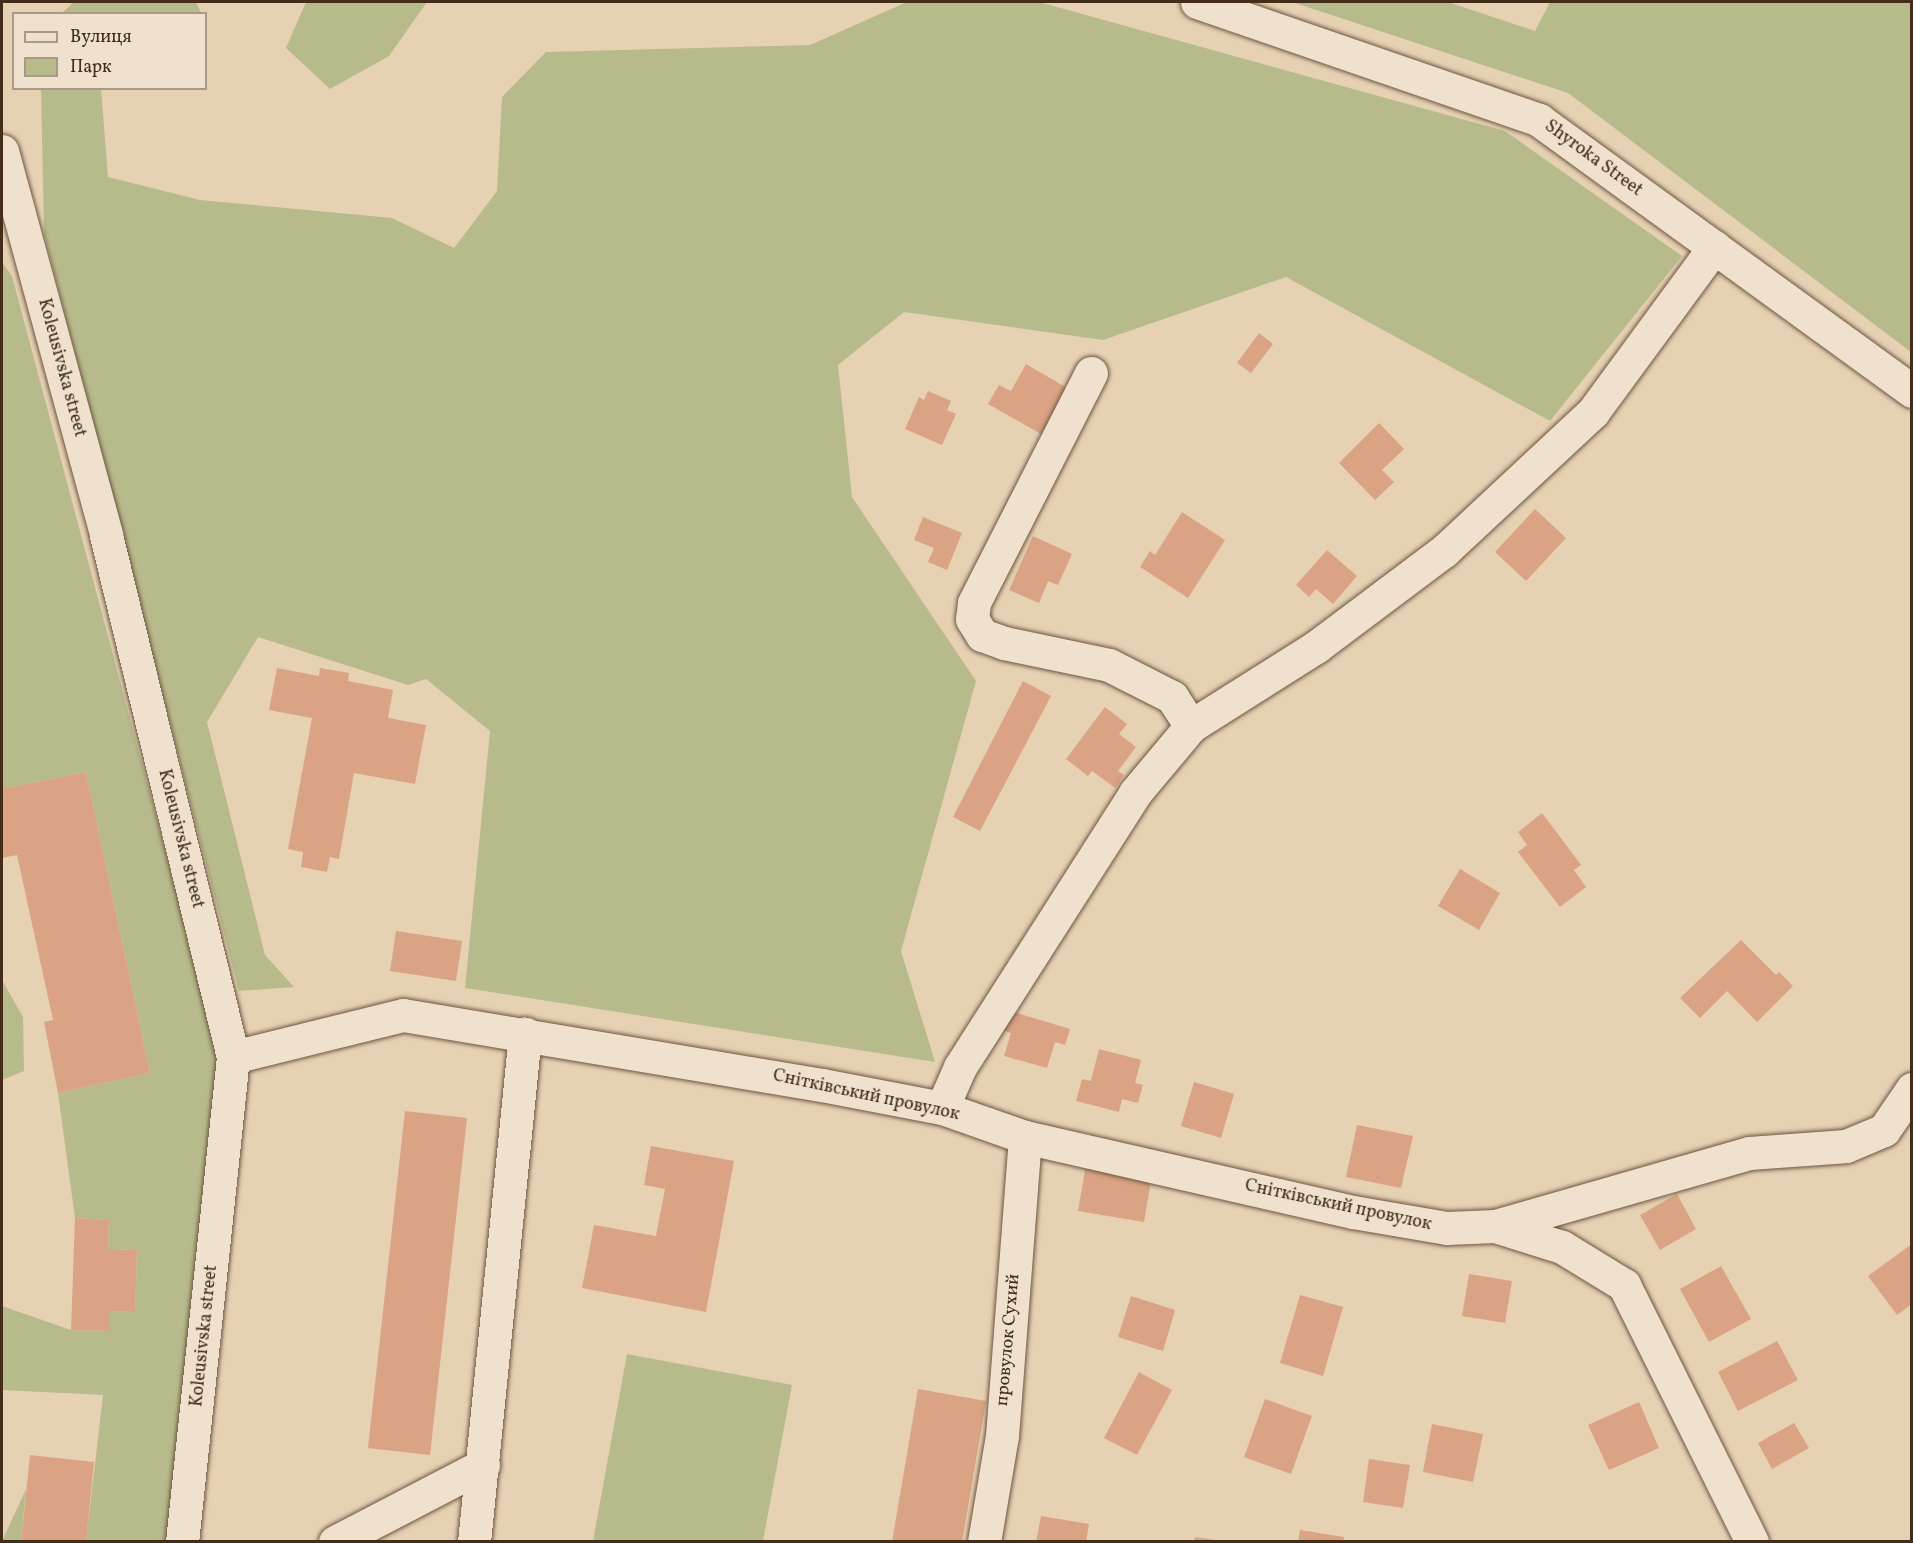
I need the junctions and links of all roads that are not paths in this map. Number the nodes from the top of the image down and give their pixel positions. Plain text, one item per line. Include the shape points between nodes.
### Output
1 (1197, 2) edge
2 (2, 151) edge
3 (1714, 247) junction
4 (1091, 373) dead end
5 (1911, 391) edge
6 (1191, 726) junction
7 (525, 1034) junction
8 (233, 1057) junction
9 (1909, 1098) edge
10 (942, 1108) junction
11 (1025, 1137) junction
12 (1495, 1226) junction
13 (483, 1466) junction
14 (182, 1542) edge
15 (335, 1542) edge
16 (474, 1542) edge
17 (984, 1542) edge
18 (1752, 1542) edge

1 - 3 street, Shyroka Street via 1539,120
2 - 8 street, Koleusivska street via 106,535
3 - 5 street, Shyroka Street
3 - 6 street via 1593,412 1444,551 1316,647
4 - 6 street via 974,603 972,619 982,635 1004,643 1109,665 1172,698
6 - 10 street via 1135,793 960,1067
7 - 8 street, Снітківський провулок via 403,1015
7 - 10 street, Снітківський провулок
7 - 13 street
8 - 14 street, Koleusivska street
9 - 12 street, Снітківський провулок via 1884,1130 1846,1146 1749,1153
10 - 11 street, Снітківський провулок
11 - 12 street, Снітківський провулок via 1353,1212 1447,1228
11 - 17 street, провулок Сухий via 1002,1436
12 - 18 street, Снітківський провулок via 1562,1247 1624,1285
13 - 15 street
13 - 16 street

